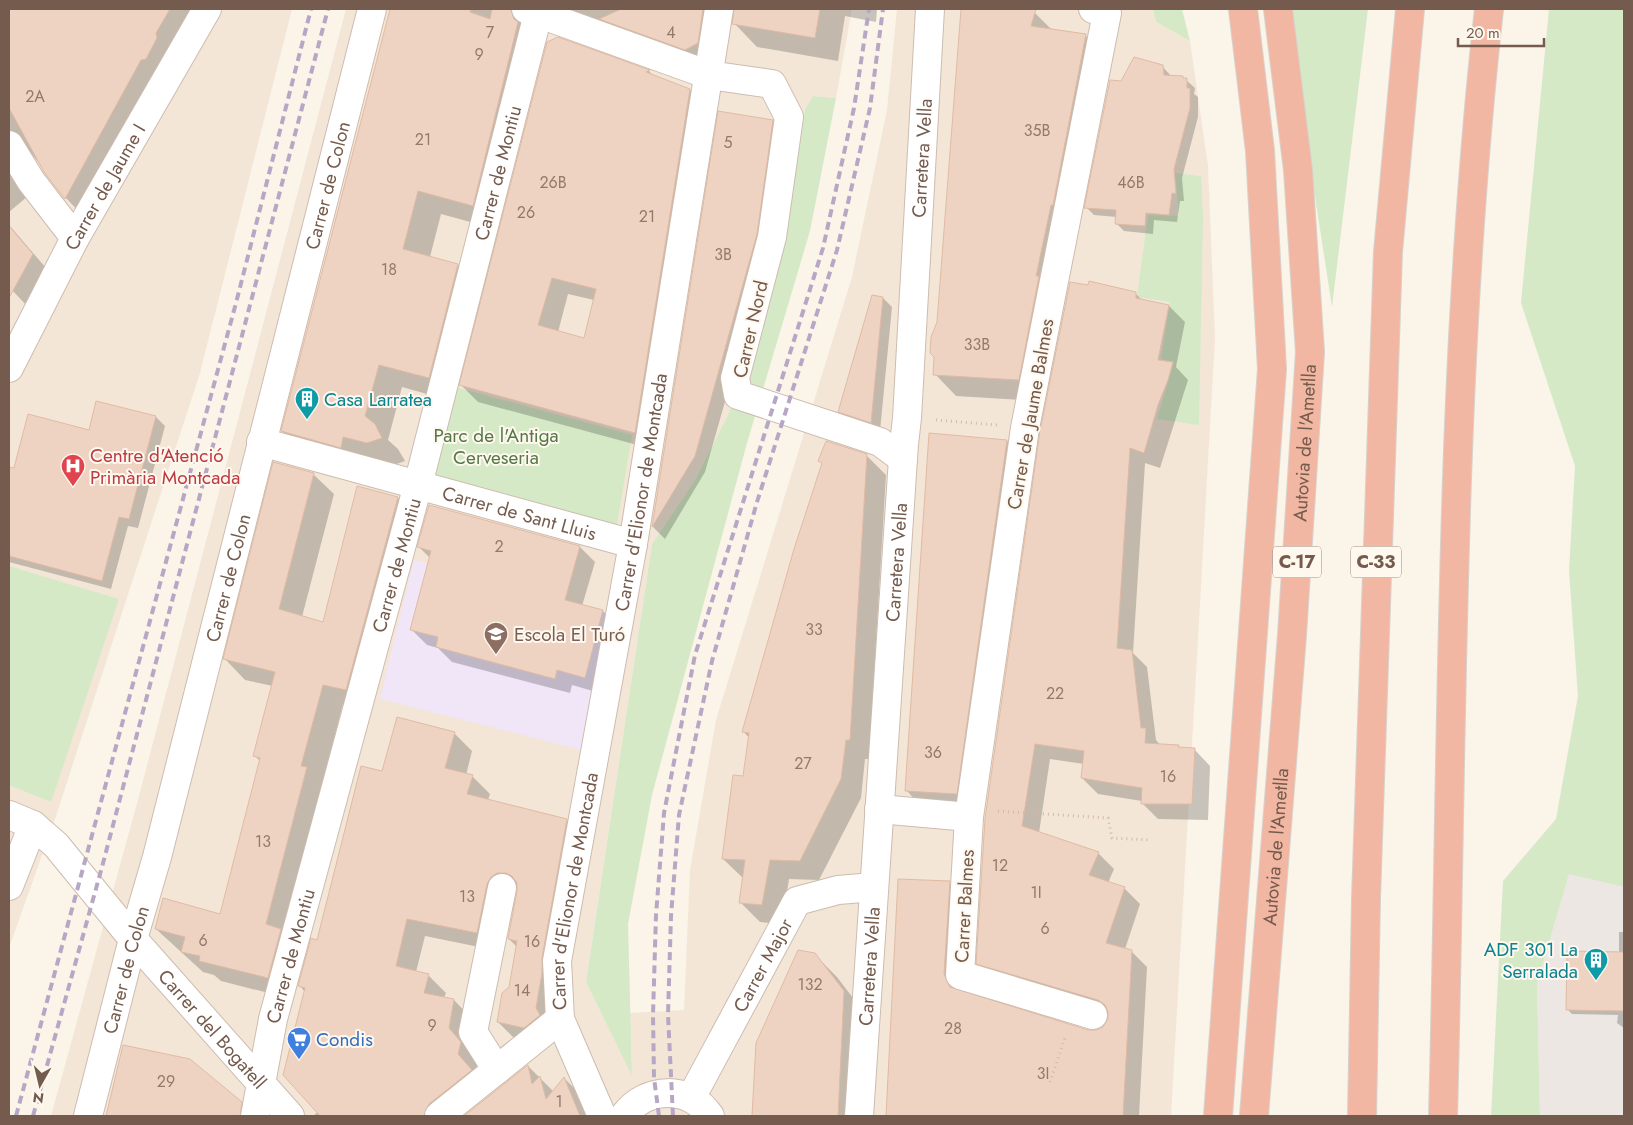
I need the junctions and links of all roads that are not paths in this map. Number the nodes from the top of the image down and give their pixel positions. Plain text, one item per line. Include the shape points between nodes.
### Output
1 (207, 9) edge
2 (372, 9) edge
3 (719, 9) edge
4 (930, 9) edge
5 (1243, 9) edge
6 (1278, 9) edge
7 (1410, 9) edge
8 (1489, 9) edge
9 (532, 11) edge
10 (1100, 11) edge
11 (709, 75) junction
12 (9, 145) edge
13 (74, 238) junction
14 (9, 368) edge
15 (261, 442) junction
16 (903, 459) junction
17 (418, 485) junction
18 (633, 544) junction
19 (880, 809) junction
20 (970, 813) junction
21 (21, 820) edge
22 (9, 886) edge
23 (874, 887) junction
24 (502, 888) dead end
25 (133, 939) junction
26 (1083, 1013) road end
27 (560, 1019) junction
28 (496, 1070) junction
29 (262, 1086) junction
30 (701, 1107) edge
31 (88, 1116) edge
32 (255, 1116) edge
33 (290, 1116) edge
34 (439, 1116) edge
35 (602, 1116) edge
36 (624, 1116) edge
37 (859, 1116) edge
38 (1218, 1116) edge
39 (1254, 1116) edge
40 (1362, 1116) edge
41 (1443, 1116) edge

1 - 13 street, Carrer de Jaume I
2 - 15 street, Carrer de Colon
3 - 11 street, Carrer d'Elionor de Montcada
4 - 16 street, Carretera Vella
5 - 38 highway, Autovia de l'Ametlla / C-17 via 1260,151 1272,369
6 - 39 highway, Autovia de l'Ametlla / C-17 via 1298,170 1310,352 1292,635
7 - 40 highway, C-33 via 1388,252 1366,898
8 - 41 highway via 1456,468
9 - 11 street
9 - 17 street, Carrer de Montiu
10 - 20 street, Carrer de Jaume Balmes via 1025,428
11 - 16 street, Carrer Nord via 772,84 789,117 772,237 735,378 738,395 880,442
11 - 18 street, Carrer d'Elionor de Montcada
12 - 13 street via 31,181
13 - 14 street, Carrer de Jaume I
15 - 17 street, Carrer de Sant Lluis
15 - 25 street, Carrer de Colon
16 - 19 street, Carretera Vella
17 - 18 street, Carrer de Sant Lluis
17 - 29 street, Carrer de Montiu via 273,1019
18 - 27 street, Carrer d'Elionor de Montcada via 556,961
19 - 20 street
19 - 23 street, Carretera Vella
20 - 26 street, Carrer Balmes via 960,975
21 - 22 street
21 - 25 street, Carrer del Bogatell via 56,845
23 - 30 street, Carrer Major via 838,890 797,901
23 - 37 street, Carretera Vella
24 - 28 street via 473,1032
25 - 29 street, Carrer del Bogatell
25 - 31 street, Carrer de Colon
27 - 28 street
27 - 35 street, Carrer d'Elionor de Montcada
28 - 34 street
29 - 32 street, Carrer de Montiu
29 - 33 street, Carrer del Bogatell
30 - 36 street via 676,1093 660,1093 644,1098

